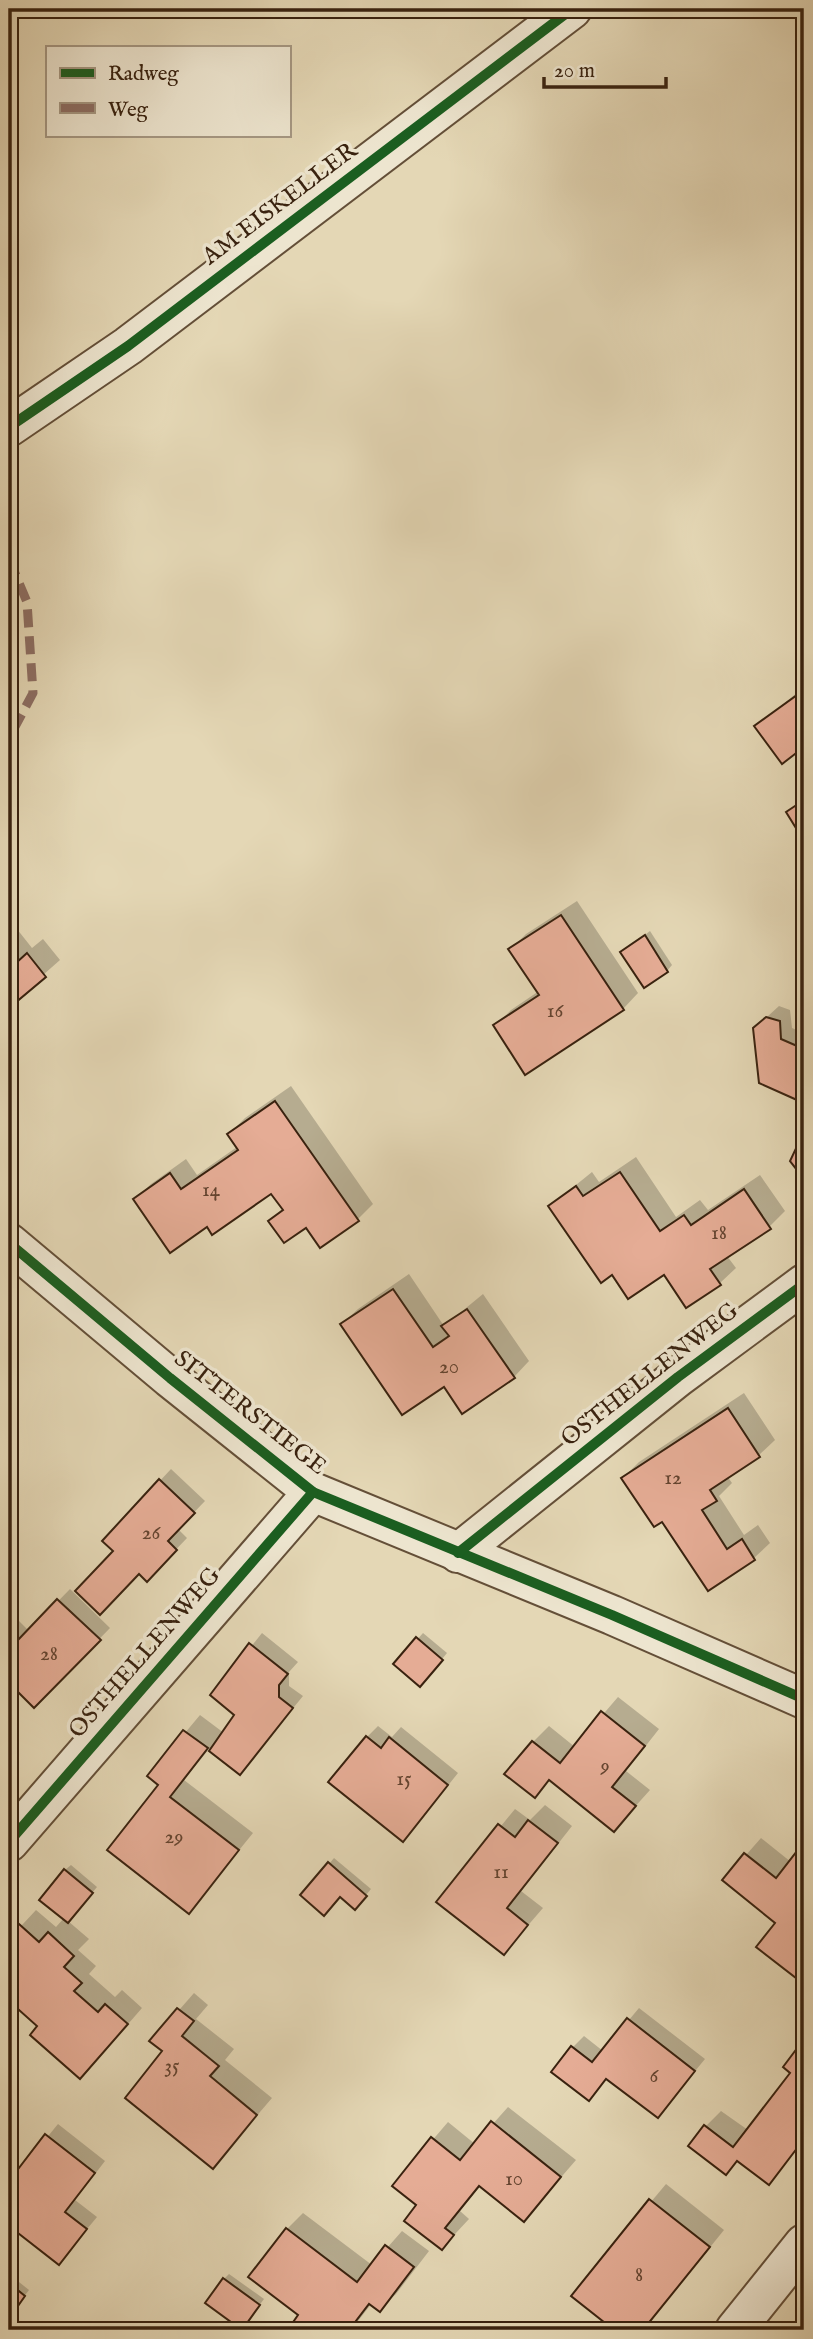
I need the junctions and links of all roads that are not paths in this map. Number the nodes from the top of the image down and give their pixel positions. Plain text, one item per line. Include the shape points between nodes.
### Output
1 (572, 9) edge
2 (9, 427) edge
3 (9, 1243) edge
4 (804, 1284) edge
5 (313, 1492) junction
6 (458, 1553) junction
7 (804, 1699) edge
8 (9, 1842) edge
9 (804, 2244) edge
10 (735, 2330) edge

1 - 2 street, AM EISKELLER via 128,346
3 - 5 street, SITTERSTIEGE
4 - 6 street, OSTHELLENWEG via 678,1377
5 - 6 street, SITTERSTIEGE
5 - 8 street, OSTHELLENWEG
6 - 7 street, SITTERSTIEGE
9 - 10 street

